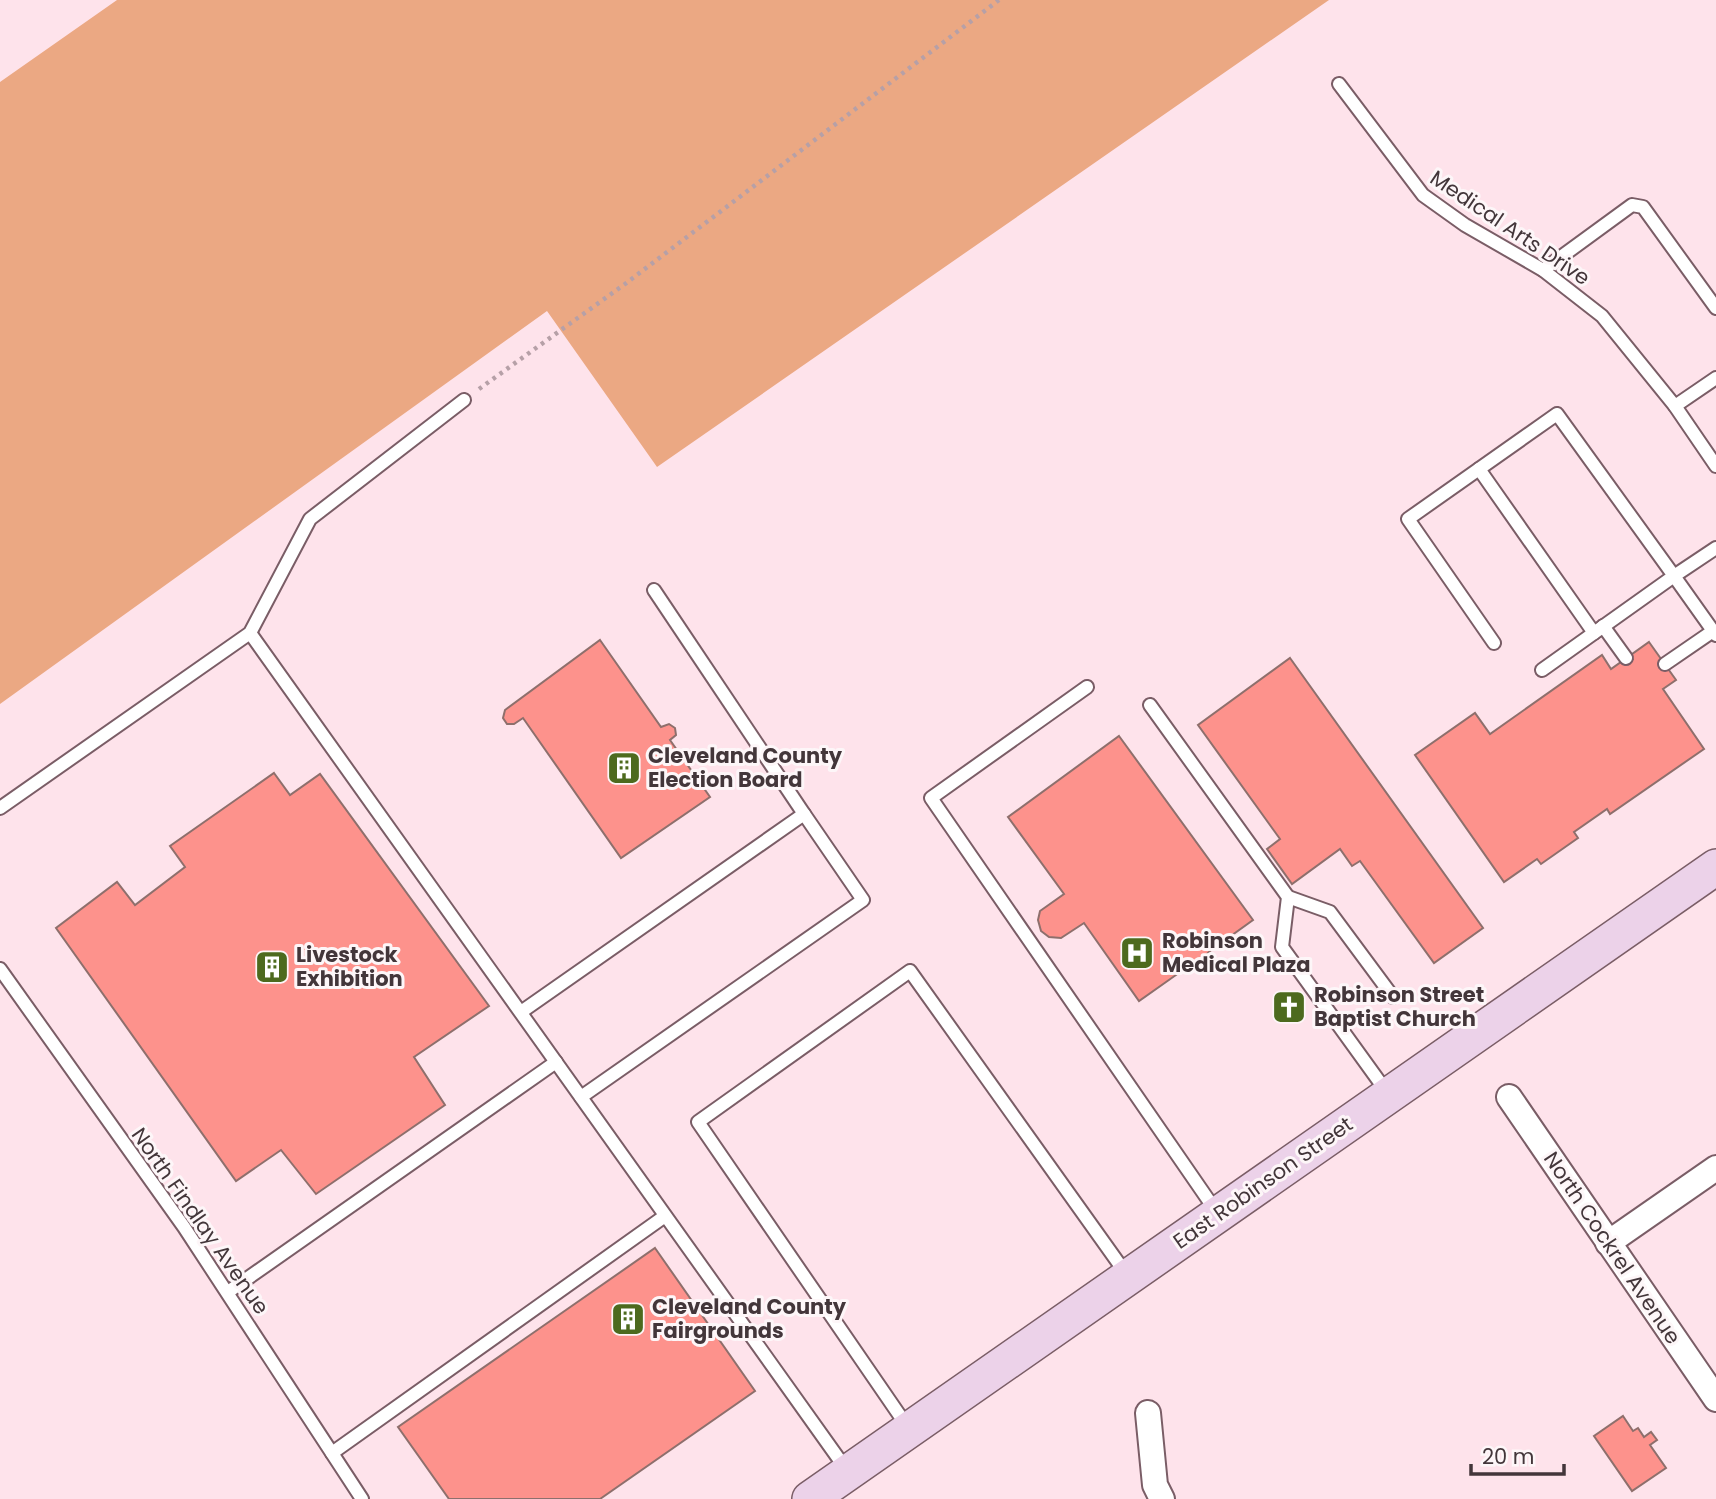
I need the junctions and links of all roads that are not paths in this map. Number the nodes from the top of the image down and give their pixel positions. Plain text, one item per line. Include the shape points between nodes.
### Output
1 (1339, 83) dead end
2 (1543, 270) junction
3 (1716, 308) edge
4 (1716, 378) edge
5 (464, 400) road end
6 (1675, 406) junction
7 (1716, 466) edge
8 (1479, 469) junction
9 (1716, 548) edge
10 (1674, 576) junction
11 (654, 590) dead end
12 (1599, 630) junction
13 (250, 633) junction
14 (1715, 633) edge
15 (1494, 643) dead end
16 (1626, 658) dead end
17 (1665, 664) dead end
18 (1542, 670) dead end
19 (1087, 687) dead end
20 (1150, 705) dead end
21 (0, 807) edge
22 (804, 814) junction
23 (1716, 867) edge
24 (1289, 897) junction
25 (0, 970) edge
26 (1393, 997) dead end
27 (520, 1012) junction
28 (556, 1062) junction
29 (1389, 1095) junction
30 (581, 1097) junction
31 (1509, 1097) dead end
32 (1716, 1168) edge
33 (1218, 1214) junction
34 (666, 1216) junction
35 (1608, 1244) junction
36 (1128, 1277) junction
37 (228, 1292) junction
38 (1716, 1399) edge
39 (1148, 1413) dead end
40 (909, 1430) junction
41 (332, 1452) junction
42 (848, 1472) junction
43 (362, 1499) edge
44 (810, 1499) edge
45 (1162, 1499) edge

1 - 2 lane, Medical Arts Drive via 1423,195
2 - 3 lane via 1632,205 1643,207
2 - 6 lane, Medical Arts Drive via 1602,316
4 - 6 lane
5 - 13 lane via 310,519
6 - 7 lane, Medical Arts Drive
8 - 10 lane via 1557,414
8 - 12 lane
8 - 15 lane via 1408,519
9 - 10 lane
10 - 12 lane
10 - 14 lane
11 - 22 lane
12 - 16 lane
12 - 18 lane
13 - 21 lane
13 - 27 lane
14 - 17 lane
19 - 33 lane via 931,798
20 - 24 lane
22 - 27 lane
22 - 30 lane via 863,900
23 - 29 main road, East Robinson Street
24 - 26 lane via 1330,912
24 - 29 lane via 1282,947
25 - 37 lane, North Findlay Avenue
27 - 28 lane
28 - 30 lane
28 - 37 lane
29 - 33 main road, East Robinson Street
30 - 34 lane
31 - 35 street, North Cockrel Avenue
32 - 35 street
33 - 36 main road, East Robinson Street
34 - 41 lane
34 - 42 lane
35 - 38 street, North Cockrel Avenue
36 - 40 main road, East Robinson Street
36 - 40 lane via 910,971 698,1122
37 - 41 lane, North Findlay Avenue
39 - 45 street via 1155,1485
40 - 42 main road, East Robinson Street
41 - 43 lane, North Findlay Avenue
42 - 44 main road, East Robinson Street

